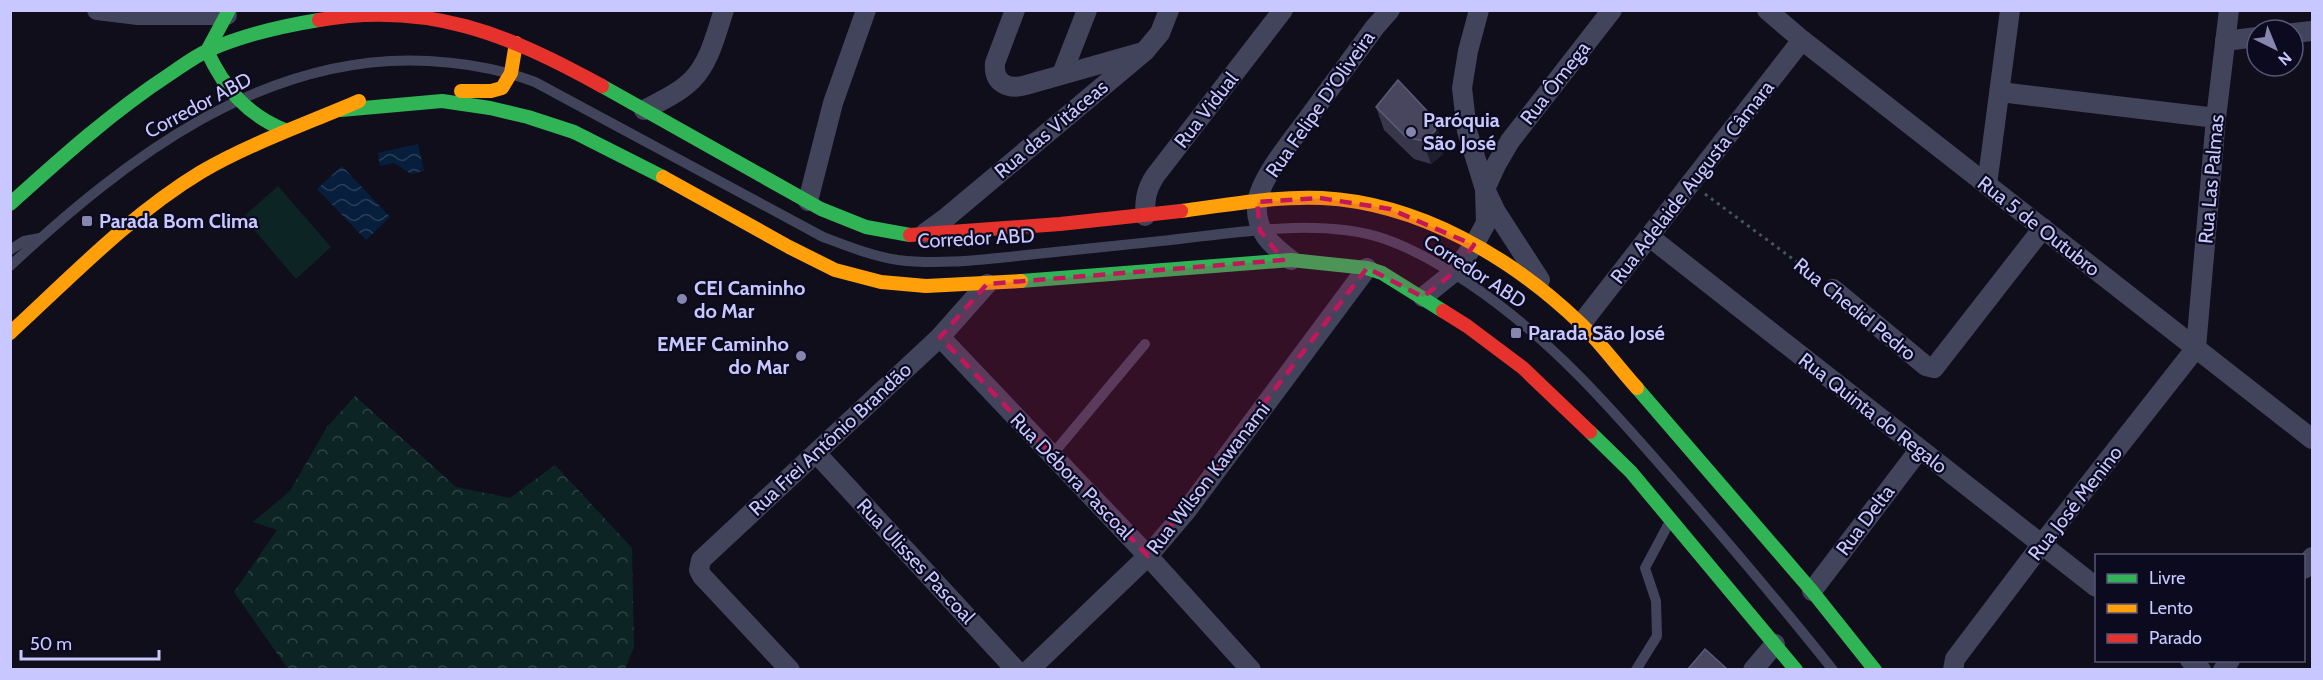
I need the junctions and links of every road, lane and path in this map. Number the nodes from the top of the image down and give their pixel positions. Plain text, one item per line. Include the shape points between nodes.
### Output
1 (98, 10) edge
2 (281, 10) edge
3 (724, 10) edge
4 (866, 10) edge
5 (1015, 10) edge
6 (1087, 10) edge
7 (1169, 10) edge
8 (1283, 10) edge
9 (1390, 10) edge
10 (1479, 10) edge
11 (1612, 10) edge
12 (2010, 10) edge
13 (2229, 10) edge
14 (228, 13) edge
15 (1777, 14) edge
16 (311, 21) junction
17 (2245, 38) edge
18 (1802, 40) junction
19 (2225, 41) junction
20 (516, 43) junction
21 (207, 51) junction
22 (1145, 51) junction
23 (511, 73) junction
24 (1062, 74) junction
25 (2000, 92) junction
26 (237, 100) junction
27 (341, 110) junction
28 (644, 110) junction
29 (2216, 118) junction
30 (285, 130) junction
31 (1692, 184) junction
32 (1987, 185) junction
33 (1485, 189) junction
34 (808, 201) junction
35 (1257, 202) junction
36 (10, 204) edge
37 (1145, 216) junction
38 (2043, 228) junction
39 (1260, 231) junction
40 (919, 236) junction
41 (1651, 237) junction
42 (41, 238) junction
43 (1474, 244) junction
44 (10, 250) edge
45 (1291, 260) junction
46 (10, 266) edge
47 (1367, 268) junction
48 (1453, 273) junction
49 (987, 284) junction
50 (943, 285) junction
51 (1833, 289) joint
52 (1423, 297) junction
53 (1556, 301) junction
54 (961, 314) junction
55 (1581, 324) junction
56 (10, 333) edge
57 (940, 337) junction
58 (1145, 344) dead end
59 (2196, 348) junction
60 (2313, 439) edge
61 (1919, 450) junction
62 (816, 453) junction
63 (1052, 455) junction
64 (1671, 520) junction
65 (2042, 544) junction
66 (1148, 556) junction
67 (2095, 585) edge
68 (1812, 591) junction
69 (1775, 644) junction
70 (1954, 664) edge
71 (790, 669) edge
72 (1016, 669) edge
73 (1029, 669) edge
74 (1251, 669) edge
75 (1636, 669) edge
76 (1753, 669) edge
77 (1796, 669) edge
78 (1833, 669) edge
79 (1875, 669) edge

1 - 14 street via 138,15
2 - 16 main road
3 - 28 street via 709,53 694,78
4 - 34 street via 830,113
5 - 24 street via 995,63 997,78 1017,88
6 - 24 street
7 - 22 street, Rua das Vitáceas via 1160,33
8 - 37 street, Rua Vidual via 1155,176 1147,189
9 - 35 street, Rua Felipe D'Oliveira via 1282,154
10 - 33 street via 1462,88 1467,131
11 - 33 street, Rua Ômega via 1510,141
12 - 25 street
13 - 19 street, Rua Las Palmas
14 - 21 main road
15 - 18 street, Rua 5 de Outubro
16 - 20 main road via 392,14 437,18
16 - 21 main road
17 - 19 street
18 - 31 street, Rua Adelaide Augusta Câmara
18 - 32 street, Rua 5 de Outubro
19 - 29 street, Rua Las Palmas
20 - 23 main road
20 - 28 main road
21 - 26 main road
21 - 36 main road via 112,114
22 - 24 street
22 - 40 street, Rua das Vitáceas via 947,217
23 - 26 lane, Corredor ABD via 459,63 399,59 309,73
23 - 27 main road via 502,88 494,91 400,92 367,98
23 - 39 lane, Corredor ABD via 535,82 823,237 897,260 961,261
25 - 29 street
25 - 32 street
26 - 30 main road via 270,125
26 - 42 lane, Corredor ABD via 142,155
27 - 30 main road
27 - 50 main road via 442,101 528,117 574,132 631,159 836,270 881,282
28 - 34 main road
29 - 59 street, Rua Las Palmas
30 - 56 main road via 200,173 164,198
31 - 41 street, Rua Adelaide Augusta Câmara
31 - 51 path, Rua Chedid Pedro
32 - 38 street, Rua 5 de Outubro
33 - 43 street via 1486,223
33 - 53 street via 1508,232
34 - 40 main road via 859,226
35 - 37 main road
35 - 39 street, Rua Felipe D'Oliveira
35 - 43 main road via 1320,198 1390,209
37 - 40 main road
38 - 51 street, Rua Chedid Pedro via 1934,368 1926,366
38 - 59 street, Rua 5 de Outubro
39 - 45 street
39 - 48 lane, Corredor ABD via 1311,228 1381,238
41 - 55 street, Rua Adelaide Augusta Câmara
41 - 61 street, Rua Quinta do Regalo
42 - 44 lane via 24,241
42 - 46 lane, Corredor ABD
43 - 48 street
43 - 53 main road
45 - 47 main road
45 - 49 main road
47 - 52 main road
47 - 66 street, Rua Wilson Kawanami via 1187,510
48 - 52 street
48 - 78 lane, Corredor ABD via 1525,324 1583,378 1776,597
49 - 50 main road
49 - 54 street, Rua Frei Antônio Brandão
50 - 54 street
52 - 64 main road via 1523,368 1631,472
53 - 55 main road
54 - 57 street, Rua Frei Antônio Brandão
55 - 68 main road
57 - 62 street, Rua Frei Antônio Brandão
57 - 63 street, Rua Débora Pascoal
58 - 63 lane
59 - 60 street, Rua 5 de Outubro
59 - 65 street, Rua José Menino
61 - 65 street, Rua Quinta do Regalo
61 - 68 street, Rua Delta
62 - 71 street, Rua Frei Antônio Brandão via 699,564 702,576
62 - 72 street, Rua Ulisses Pascoal
63 - 66 street, Rua Débora Pascoal
64 - 69 main road
64 - 75 lane via 1645,568 1656,601 1657,636
65 - 67 street, Rua Quinta do Regalo
65 - 70 street, Rua José Menino
66 - 73 street, Rua Wilson Kawanami
66 - 74 street, Rua Débora Pascoal
68 - 79 main road
69 - 76 street
69 - 77 main road

